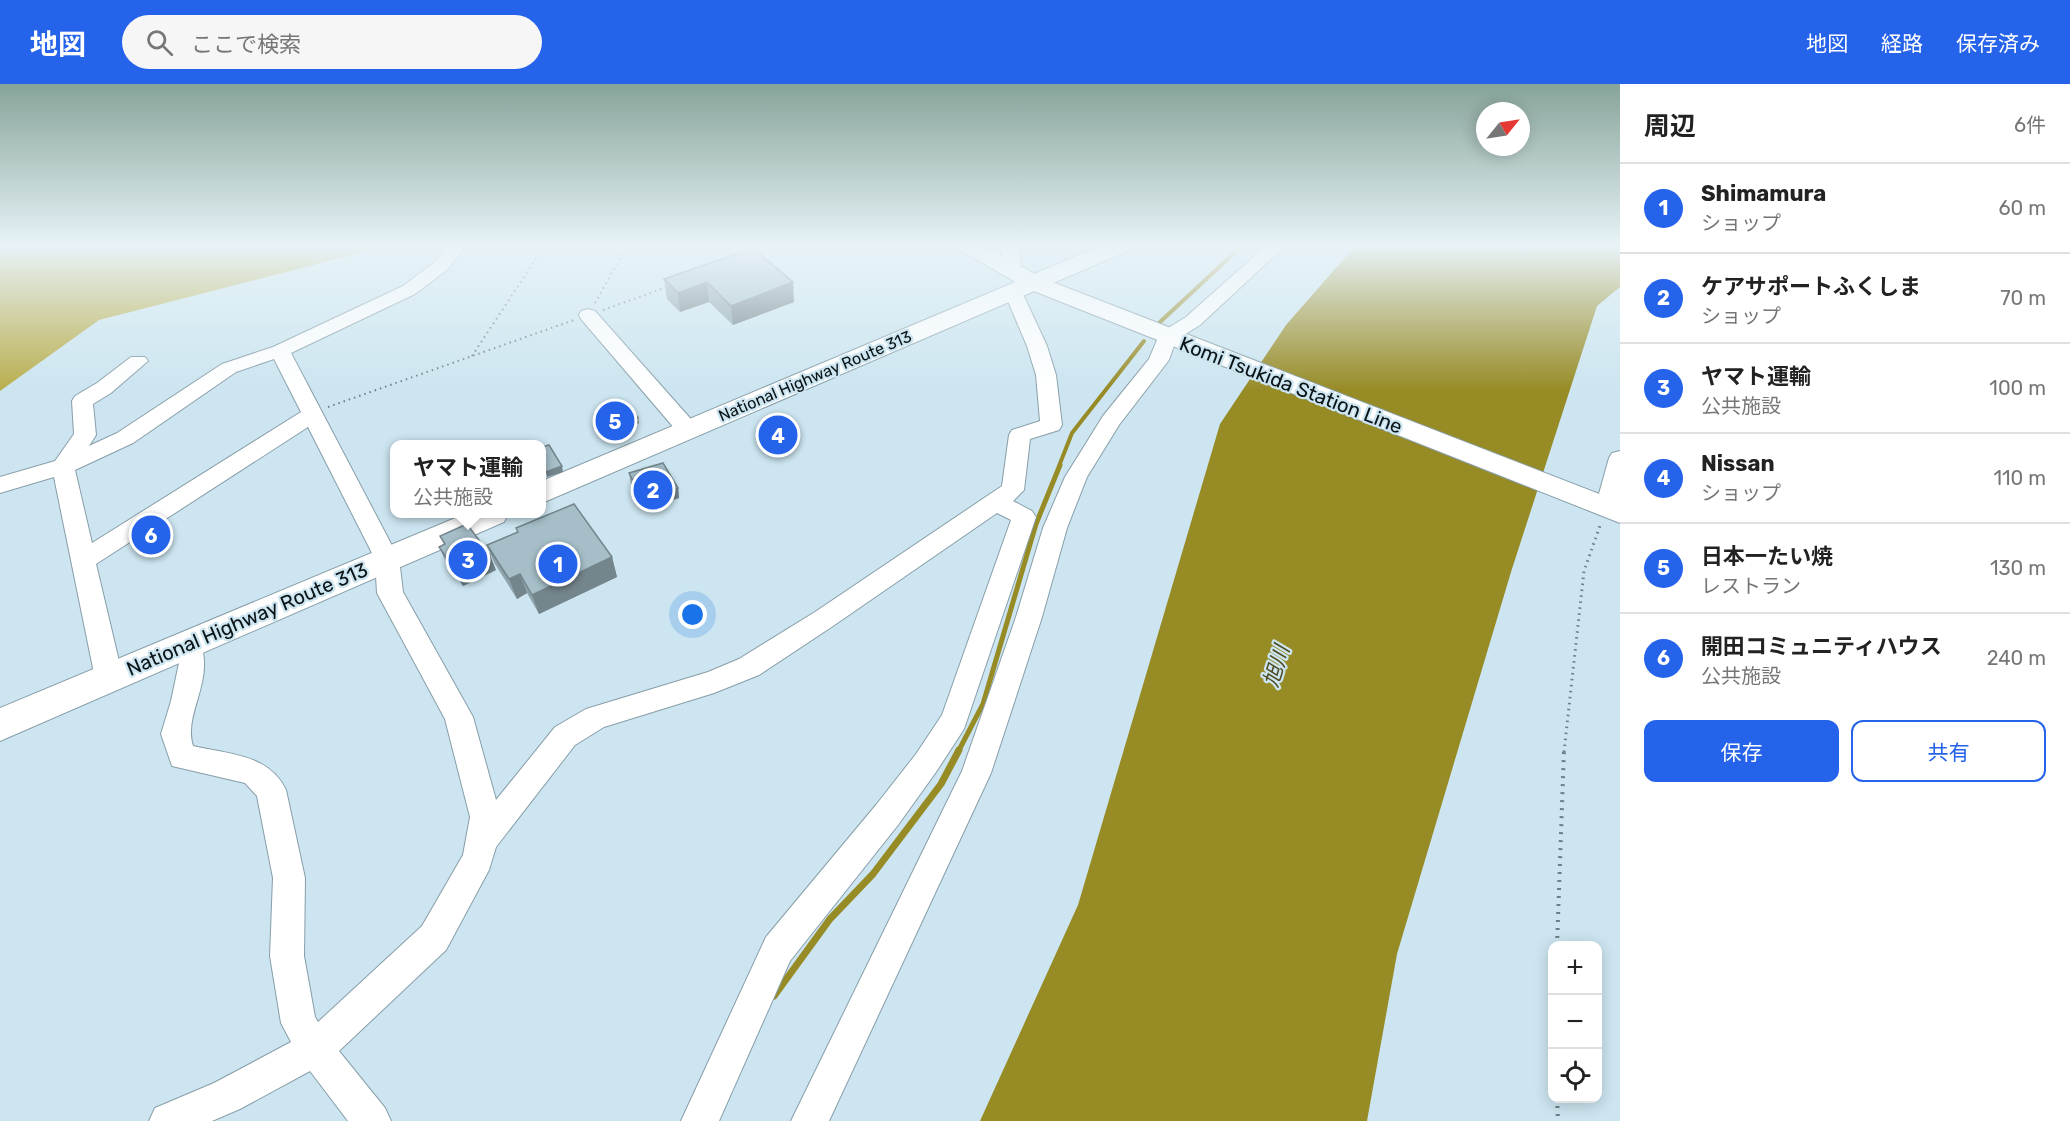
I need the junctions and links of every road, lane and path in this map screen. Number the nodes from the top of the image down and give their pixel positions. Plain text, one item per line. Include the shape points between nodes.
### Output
1 (402, 293) edge
2 (513, 293) edge
3 (600, 293) edge
4 (649, 293) edge
5 (994, 293) edge
6 (1022, 293) edge
7 (1050, 293) edge
8 (1224, 293) edge
9 (588, 315) junction
10 (1167, 337) junction
11 (280, 351) junction
12 (472, 356) junction
13 (138, 361) dead end
14 (313, 414) junction
15 (689, 431) junction
16 (1620, 458) edge
17 (63, 466) junction
18 (0, 485) edge
19 (546, 491) edge
20 (996, 502) junction
21 (1607, 508) edge
22 (482, 518) edge
23 (85, 559) junction
24 (387, 559) junction
25 (188, 644) junction
26 (109, 678) junction
27 (0, 725) edge
28 (481, 842) junction
29 (1557, 941) edge
30 (315, 1049) junction
31 (1557, 1103) edge
32 (168, 1121) edge
33 (372, 1121) edge
34 (700, 1121) edge
35 (810, 1121) edge
36 (1558, 1121) edge

1 - 11 street
2 - 12 path
3 - 9 path
4 - 9 path
5 - 15 highway, National Highway Route 313
6 - 20 street via 1043,366 1051,425 1020,435 1013,490
7 - 10 main road, Komi Tsukida Station Line
8 - 10 street via 1193,321
9 - 12 path
9 - 15 street
10 - 21 main road, Komi Tsukida Station Line
10 - 35 street via 1159,360 1111,420 1076,477 976,773
11 - 14 street
11 - 17 street via 229,368 125,438
12 - 14 path
13 - 17 street via 82,401 85,435
14 - 23 street
14 - 24 street
15 - 19 highway, National Highway Route 313
16 - 21 street
17 - 18 street
17 - 23 street
20 - 28 street via 749,667 714,682 596,718 565,736
20 - 34 street via 1024,517 954,720 887,815 778,949
21 - 29 path via 1584,571 1575,638 1564,743
22 - 24 highway, National Highway Route 313
23 - 26 street
24 - 25 highway, National Highway Route 313
24 - 28 street via 390,593 459,717 485,817
25 - 26 highway, National Highway Route 313
25 - 30 street via 192,663 175,734 182,757 254,772 271,790 289,878 287,956 299,1023
26 - 27 highway, National Highway Route 313
28 - 30 street via 478,859 434,938
30 - 32 street via 227,1096
30 - 33 street
31 - 36 path

